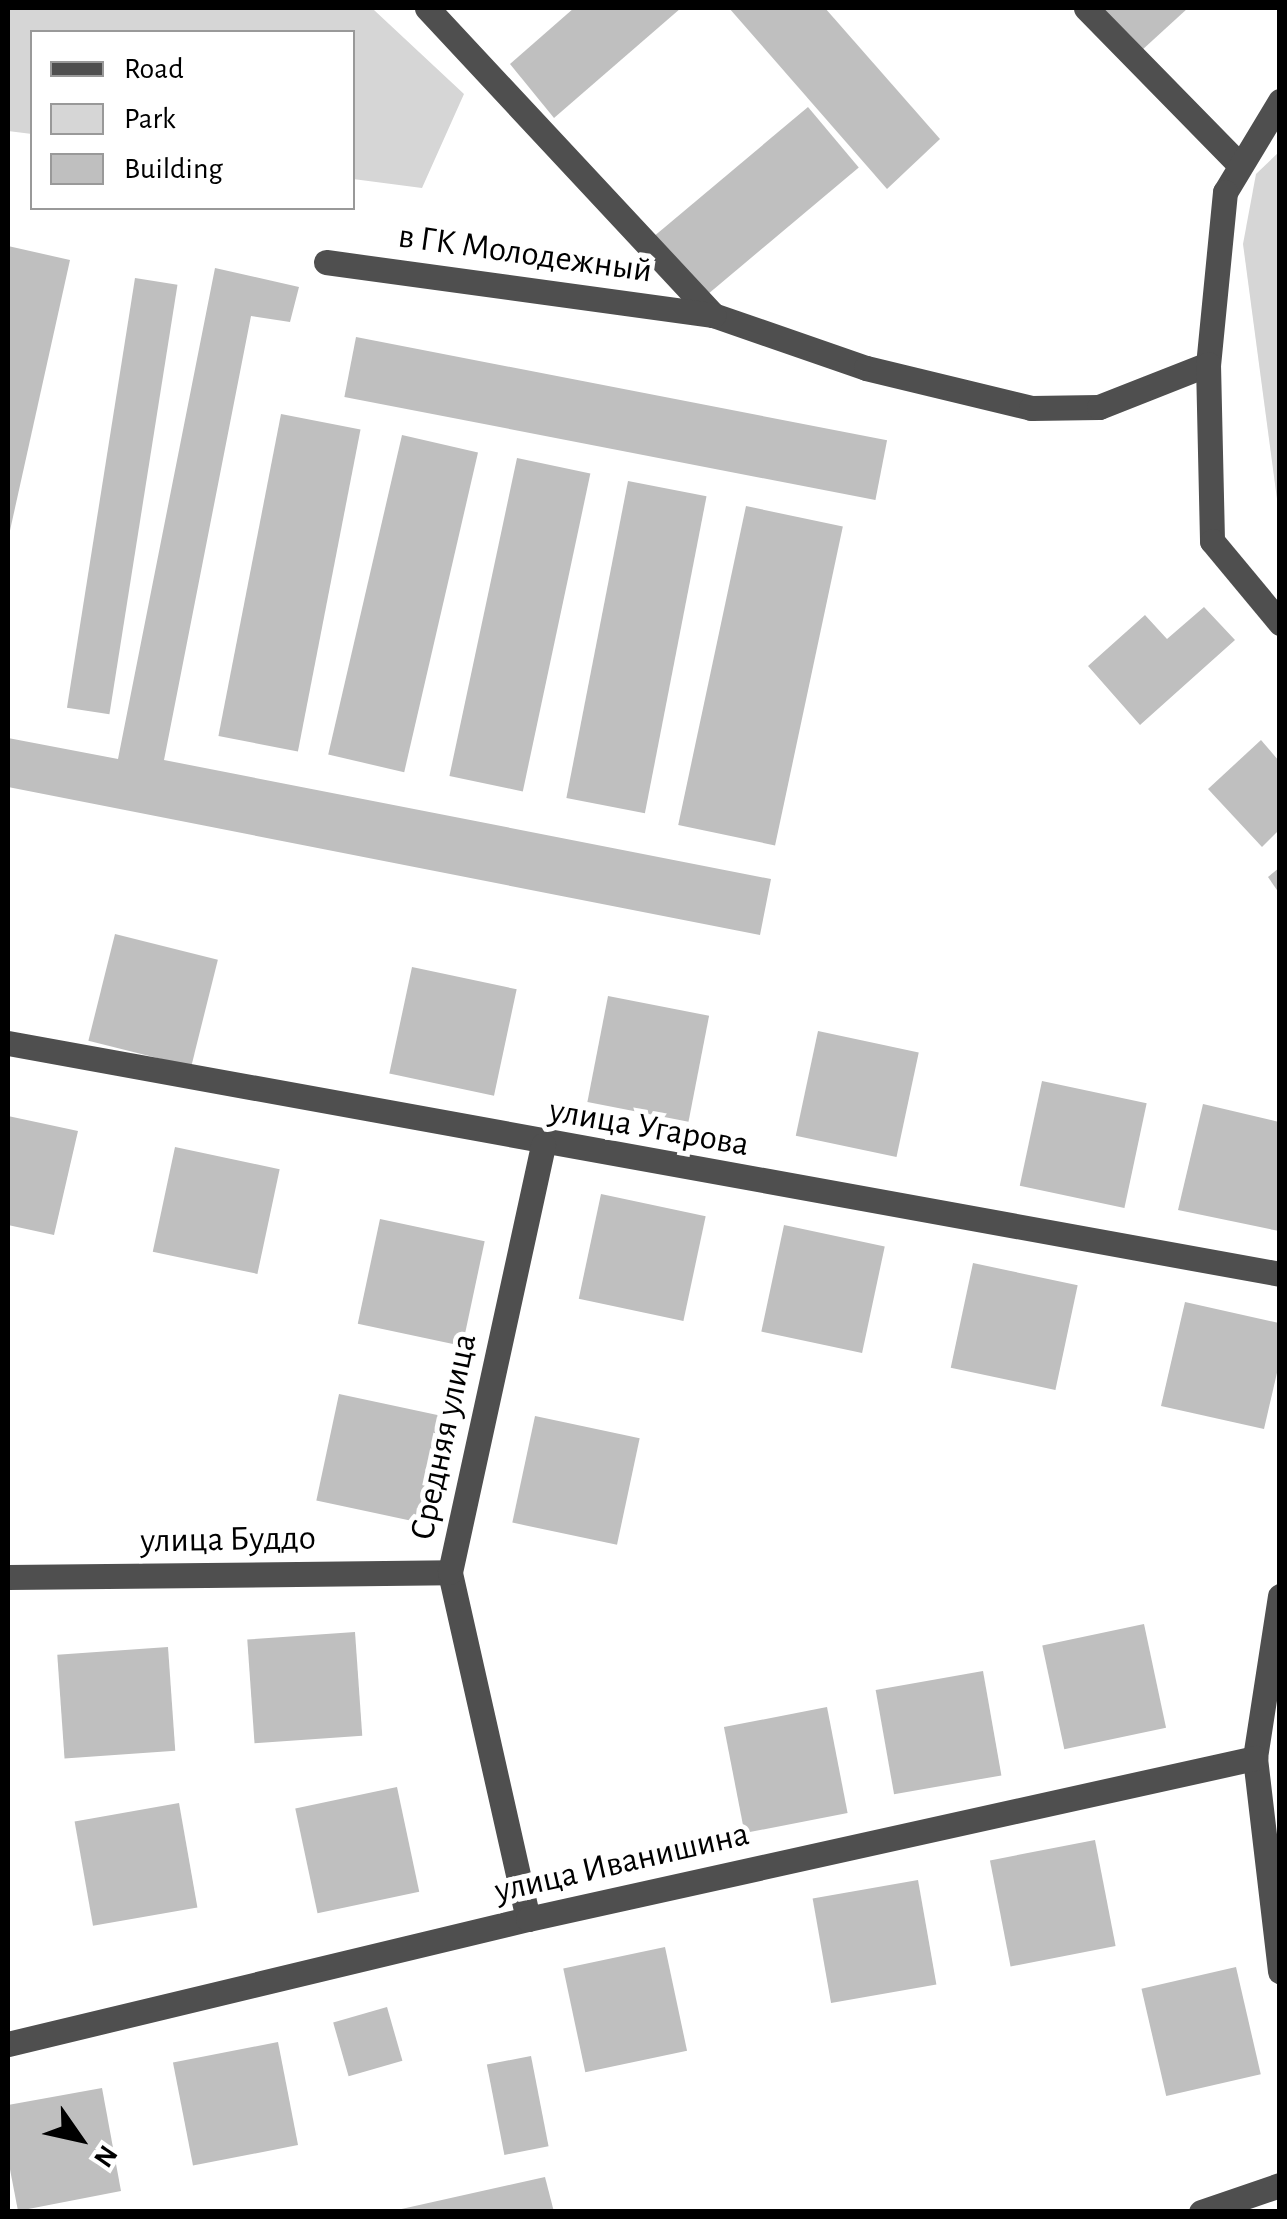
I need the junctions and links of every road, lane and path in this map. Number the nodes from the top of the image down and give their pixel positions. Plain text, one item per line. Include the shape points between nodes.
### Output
1 (428, 8) edge
2 (1086, 8) edge
3 (1280, 101) edge
4 (1237, 162) junction
5 (326, 262) dead end
6 (713, 316) junction
7 (1208, 364) junction
8 (1280, 623) edge
9 (8, 1043) edge
10 (544, 1145) junction
11 (1280, 1274) edge
12 (450, 1572) junction
13 (8, 1577) edge
14 (1280, 1596) edge
15 (1255, 1758) junction
16 (528, 1919) junction
17 (1280, 1972) edge
18 (8, 2044) edge
19 (1280, 2185) edge
20 (1201, 2212) edge

1 - 6 street
2 - 4 street
3 - 4 street
4 - 7 street via 1225,192
5 - 6 street, в ГК Молодежный
6 - 7 street, в ГК Молодежный via 866,368 1031,408 1099,407
7 - 8 street via 1212,542
9 - 10 street, улица Угарова
10 - 11 street, улица Угарова
10 - 12 street, Средняя улица
12 - 13 street, улица Буддо
12 - 16 street, Средняя улица
14 - 15 street
15 - 16 street, улица Иванишина
15 - 17 street
16 - 18 street, улица Иванишина
19 - 20 street

